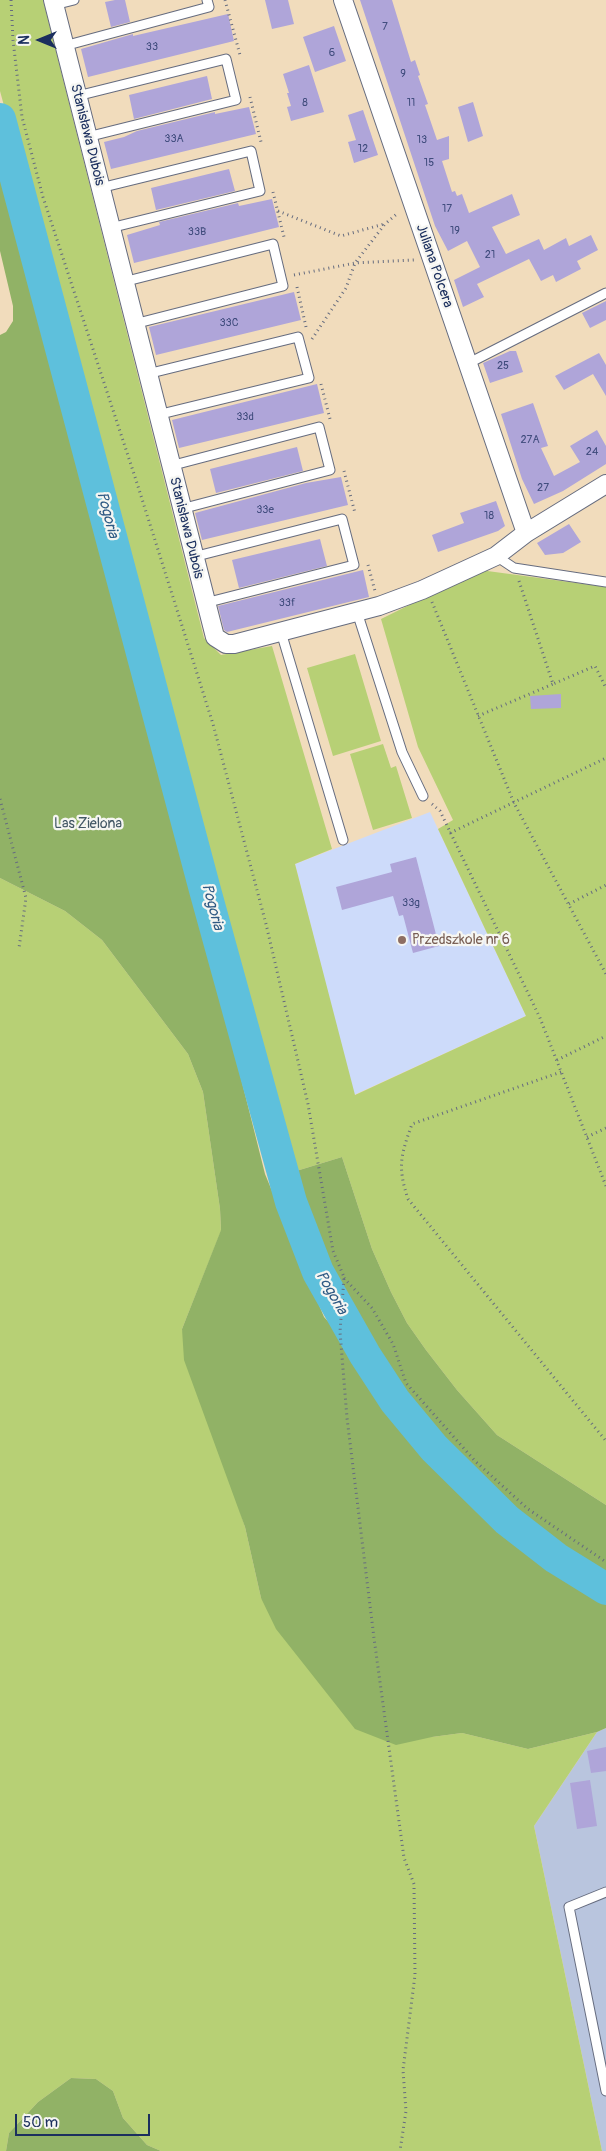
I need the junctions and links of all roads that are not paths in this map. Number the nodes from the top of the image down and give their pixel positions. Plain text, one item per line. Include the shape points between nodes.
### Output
1 (74, 0) edge
2 (207, 0) edge
3 (343, 0) edge
4 (54, 3) edge
5 (64, 46) junction
6 (77, 96) junction
7 (87, 137) junction
8 (100, 188) junction
9 (110, 228) junction
10 (123, 282) junction
11 (606, 293) edge
12 (134, 324) junction
13 (467, 364) junction
14 (146, 374) junction
15 (157, 415) junction
16 (170, 466) junction
17 (606, 484) edge
18 (181, 509) junction
19 (526, 533) junction
20 (496, 556) junction
21 (193, 558) junction
22 (606, 582) edge
23 (205, 602) junction
24 (357, 612) junction
25 (281, 632) junction
26 (423, 796) road end
27 (343, 840) dead end
28 (606, 1892) edge
29 (606, 2091) edge

1 - 4 lane
2 - 5 lane via 209,7
3 - 13 street, Juliana Polcera
4 - 5 street, Stanisława Dubois
5 - 6 street, Stanisława Dubois
6 - 7 street, Stanisława Dubois
6 - 7 lane via 226,59 236,100
7 - 8 street, Stanisława Dubois
8 - 9 street, Stanisława Dubois
8 - 9 lane via 251,152 260,191
9 - 10 street, Stanisława Dubois
10 - 12 street, Stanisława Dubois
10 - 12 lane via 273,244 283,286
11 - 13 lane
12 - 14 street, Stanisława Dubois
13 - 19 street, Juliana Polcera
14 - 15 street, Stanisława Dubois
14 - 15 lane via 298,337 309,378
15 - 16 street, Stanisława Dubois
16 - 18 street, Stanisława Dubois
16 - 18 lane via 319,427 330,470
17 - 19 street, Stanisława Dubois
18 - 21 street, Stanisława Dubois
19 - 20 street, Stanisława Dubois
20 - 22 lane via 514,568
20 - 24 street, Stanisława Dubois via 422,590
21 - 23 street, Stanisława Dubois
21 - 23 lane via 342,519 354,566
23 - 25 street, Stanisława Dubois via 214,637 226,644
24 - 25 street, Stanisława Dubois
24 - 26 lane via 402,752
25 - 27 lane
28 - 29 lane via 569,1908

